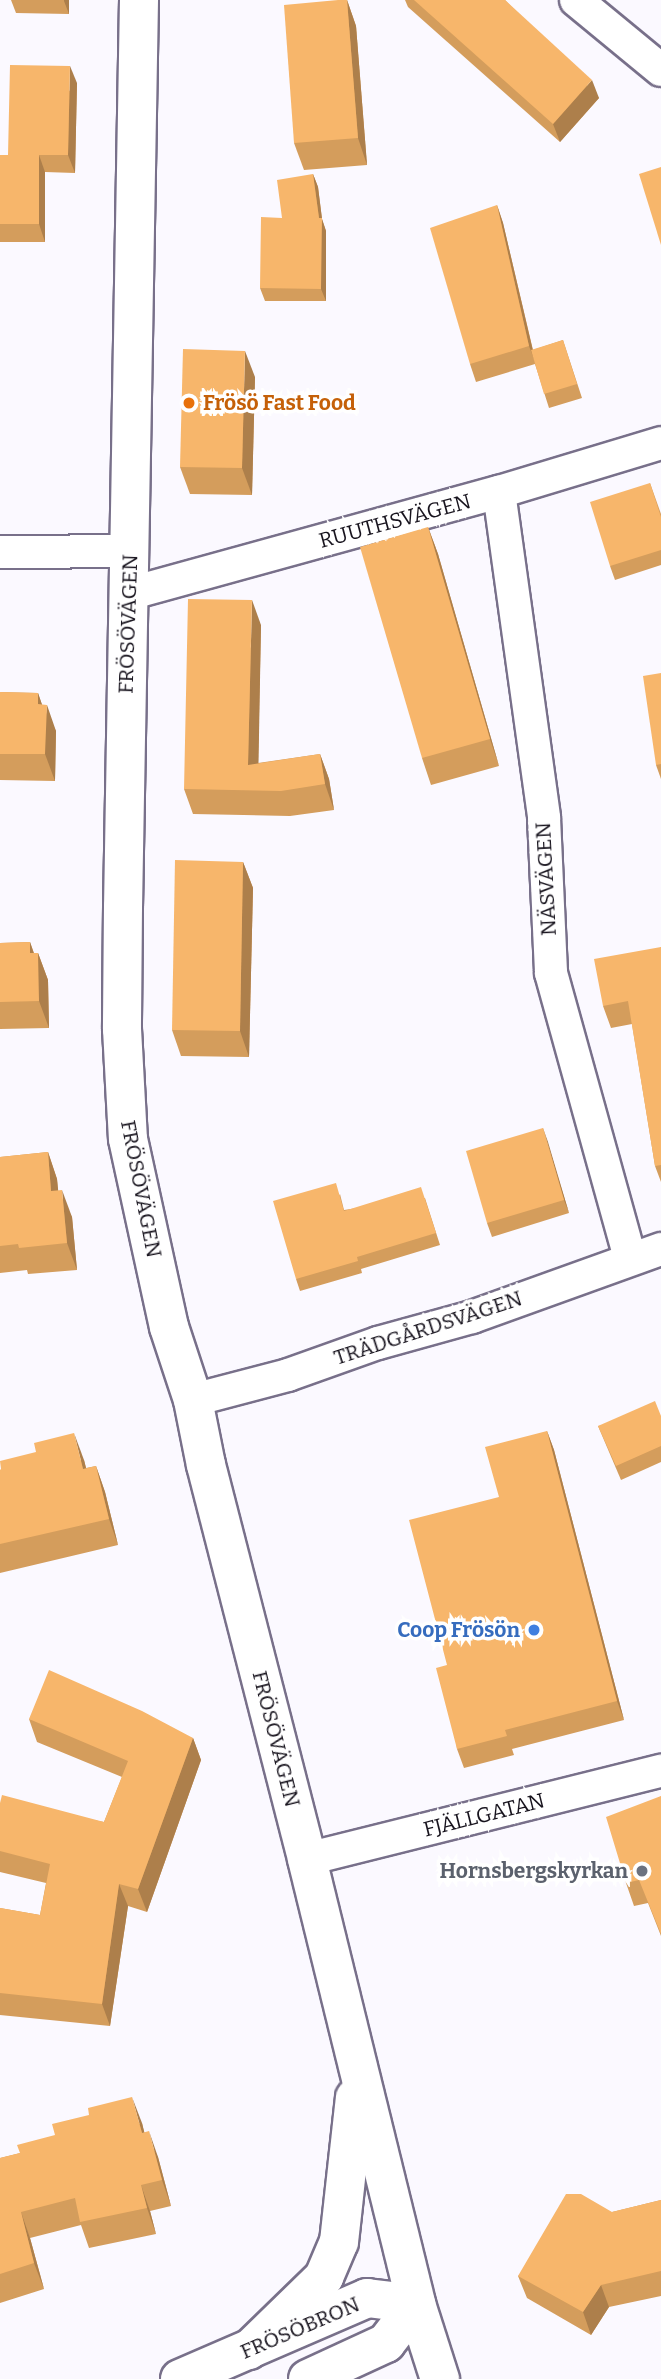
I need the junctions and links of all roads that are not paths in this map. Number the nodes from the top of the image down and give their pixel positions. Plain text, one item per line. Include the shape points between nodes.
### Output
1 (139, 0) edge
2 (576, 0) edge
3 (661, 70) edge
4 (661, 443) edge
5 (499, 492) junction
6 (131, 551) junction
7 (0, 552) edge
8 (128, 594) junction
9 (661, 1249) edge
10 (631, 1258) junction
11 (193, 1399) junction
12 (661, 1771) edge
13 (307, 1859) junction
14 (358, 2068) junction
15 (416, 2304) junction
16 (249, 2350) junction
17 (180, 2379) edge
18 (309, 2379) edge
19 (440, 2379) edge

1 - 6 street, FRÖSÖVÄGEN
2 - 3 street
4 - 5 street, RUUTHSVÄGEN
5 - 8 street, RUUTHSVÄGEN
5 - 10 street, NÄSVÄGEN via 544,818 551,973
6 - 7 street
6 - 8 street, FRÖSÖVÄGEN
8 - 11 street, FRÖSÖVÄGEN via 122,975 128,1139 169,1327
9 - 10 street, TRÄDGÅRDSVÄGEN
10 - 11 street, TRÄDGÅRDSVÄGEN via 472,1317 288,1375
11 - 13 street, FRÖSÖVÄGEN
12 - 13 street, FJÄLLGATAN
13 - 14 street, FRÖSÖVÄGEN
14 - 15 street, FRÖSÖVÄGEN
14 - 16 street via 339,2242 324,2277
15 - 16 street, FRÖSÖBRON via 367,2298
15 - 18 street via 386,2343
15 - 19 street, FRÖSÖVÄGEN
16 - 17 street, FRÖSÖBRON

